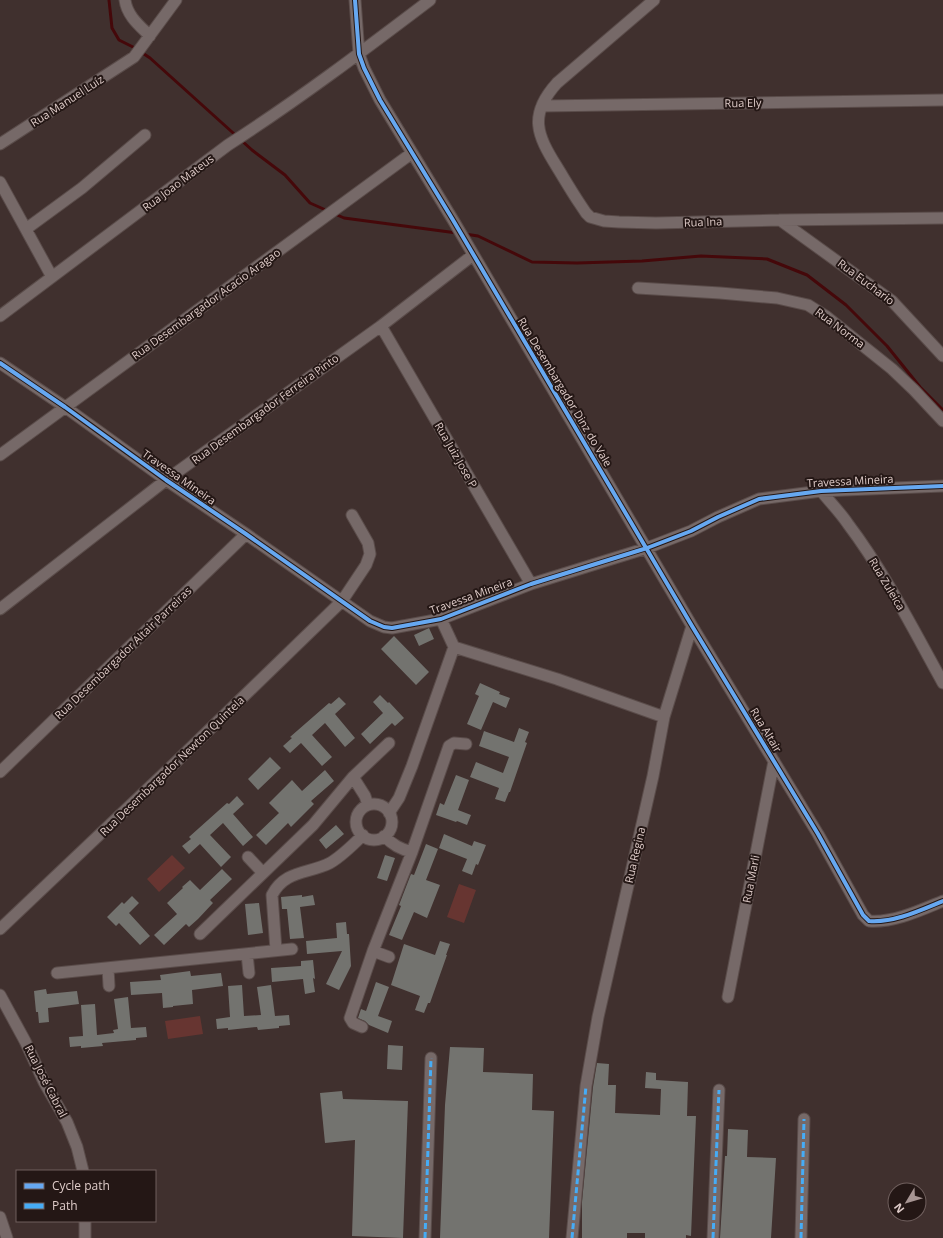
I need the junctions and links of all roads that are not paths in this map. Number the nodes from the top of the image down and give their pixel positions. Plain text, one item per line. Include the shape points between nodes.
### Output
1 (126, 0) edge
2 (176, 0) edge
3 (355, 0) edge
4 (430, 0) edge
5 (654, 0) edge
6 (150, 36) junction
7 (359, 54) junction
8 (943, 100) edge
9 (542, 106) junction
10 (145, 135) dead end
11 (0, 144) edge
12 (412, 153) junction
13 (0, 182) edge
14 (943, 218) edge
15 (780, 220) junction
16 (26, 229) junction
17 (473, 255) junction
18 (52, 277) junction
19 (638, 288) dead end
20 (0, 316) edge
21 (381, 326) junction
22 (943, 356) edge
23 (0, 363) edge
24 (66, 407) junction
25 (943, 421) edge
26 (0, 455) edge
27 (166, 480) junction
28 (943, 486) edge
29 (821, 491) junction
30 (352, 515) dead end
31 (246, 534) junction
32 (647, 548) junction
33 (531, 584) junction
34 (342, 601) junction
35 (0, 609) edge
36 (440, 619) junction
37 (692, 626) junction
38 (454, 647) junction
39 (943, 683) edge
40 (664, 716) junction
41 (389, 743) dead end
42 (466, 744) dead end
43 (774, 761) junction
44 (0, 772) edge
45 (353, 777) junction
46 (368, 805) junction
47 (389, 813) junction
48 (363, 835) junction
49 (384, 836) junction
50 (412, 852) junction
51 (248, 857) dead end
52 (263, 873) junction
53 (943, 901) edge
54 (0, 929) edge
55 (200, 934) dead end
56 (292, 949) dead end
57 (276, 950) junction
58 (373, 951) junction
59 (247, 954) junction
60 (389, 957) dead end
61 (108, 968) junction
62 (57, 973) dead end
63 (249, 974) dead end
64 (110, 986) dead end
65 (0, 995) edge
66 (728, 997) dead end
67 (362, 1027) dead end
68 (431, 1058) dead end
69 (719, 1090) dead end
70 (804, 1119) dead end
71 (83, 1170) edge
72 (0, 1217) edge
73 (85, 1222) edge
74 (7, 1238) edge
75 (85, 1238) edge
76 (425, 1238) edge
77 (572, 1238) edge
78 (713, 1238) edge
79 (801, 1238) edge

1 - 6 street via 132,18
2 - 6 street
3 - 7 street
4 - 7 street, Rua Joao Mateus
5 - 9 street via 557,83 546,96
6 - 11 street, Rua Manuel Luíz via 134,57
7 - 12 street via 380,100
7 - 18 street, Rua Joao Mateus via 228,145
8 - 9 street, Rua Ely
9 - 15 street, Rua Ina via 538,126 542,143 590,217 604,221 656,223
10 - 16 street via 82,188
12 - 17 street, Rua Desembargador Dinz do Vale
12 - 24 street, Rua Desembargador Acacio Aragao
13 - 16 street
14 - 15 street, Rua Ina
15 - 22 street, Rua Euchario via 892,301
16 - 18 street
17 - 21 street, Rua Desembargador Ferreira Pinto
17 - 32 street, Rua Desembargador Dinz do Vale
18 - 20 street, Rua Joao Mateus
19 - 25 street, Rua Norma via 777,298 808,305 892,369
21 - 27 street, Rua Desembargador Ferreira Pinto
21 - 33 street, Rua Juiz Jose P
23 - 24 street, Travessa Mineira
24 - 26 street, Rua Desembargador Acacio Aragao
24 - 27 street, Travessa Mineira
27 - 31 street, Travessa Mineira
27 - 35 street, Rua Desembargador Ferreira Pinto
28 - 29 street, Travessa Mineira
29 - 32 street, Travessa Mineira via 759,499 691,531
29 - 39 street, Rua Zuleica via 872,558
30 - 34 street, Rua Desembargador Newton Quintela via 368,543 370,554 366,565
31 - 34 street, Travessa Mineira
31 - 44 street, Rua Desembargador Altair Parreiras
32 - 33 street, Travessa Mineira
32 - 37 street, Rua Altair
33 - 36 street, Travessa Mineira
34 - 36 street, Travessa Mineira via 370,621 384,627 401,627
34 - 54 street, Rua Desembargador Newton Quintela
36 - 38 street
37 - 40 street, Rua Regina
37 - 43 street, Rua Altair
38 - 40 street
38 - 47 street via 412,766 399,798
40 - 77 street, Rua Regina via 652,784 598,1017 586,1086
41 - 45 street
42 - 50 street via 454,743 449,746
43 - 53 street, Rua Altair via 869,921 884,921 909,915
43 - 66 street, Rua Marli
45 - 46 street
45 - 52 street via 313,825
46 - 47 street via 383,806
46 - 48 street via 357,816 357,827
47 - 49 street via 391,826
48 - 49 street via 373,839
48 - 57 street via 336,859 317,868 296,873 276,888 272,895
49 - 50 street via 401,849
50 - 58 street
51 - 52 street
52 - 55 street
56 - 57 street
57 - 59 street
58 - 60 street
58 - 67 street via 350,1018
59 - 61 street
59 - 63 street
61 - 62 street
61 - 64 street
65 - 71 street, Rua José Cabral via 67,1122
68 - 76 street
69 - 78 street
70 - 79 street
72 - 74 street
73 - 75 street

